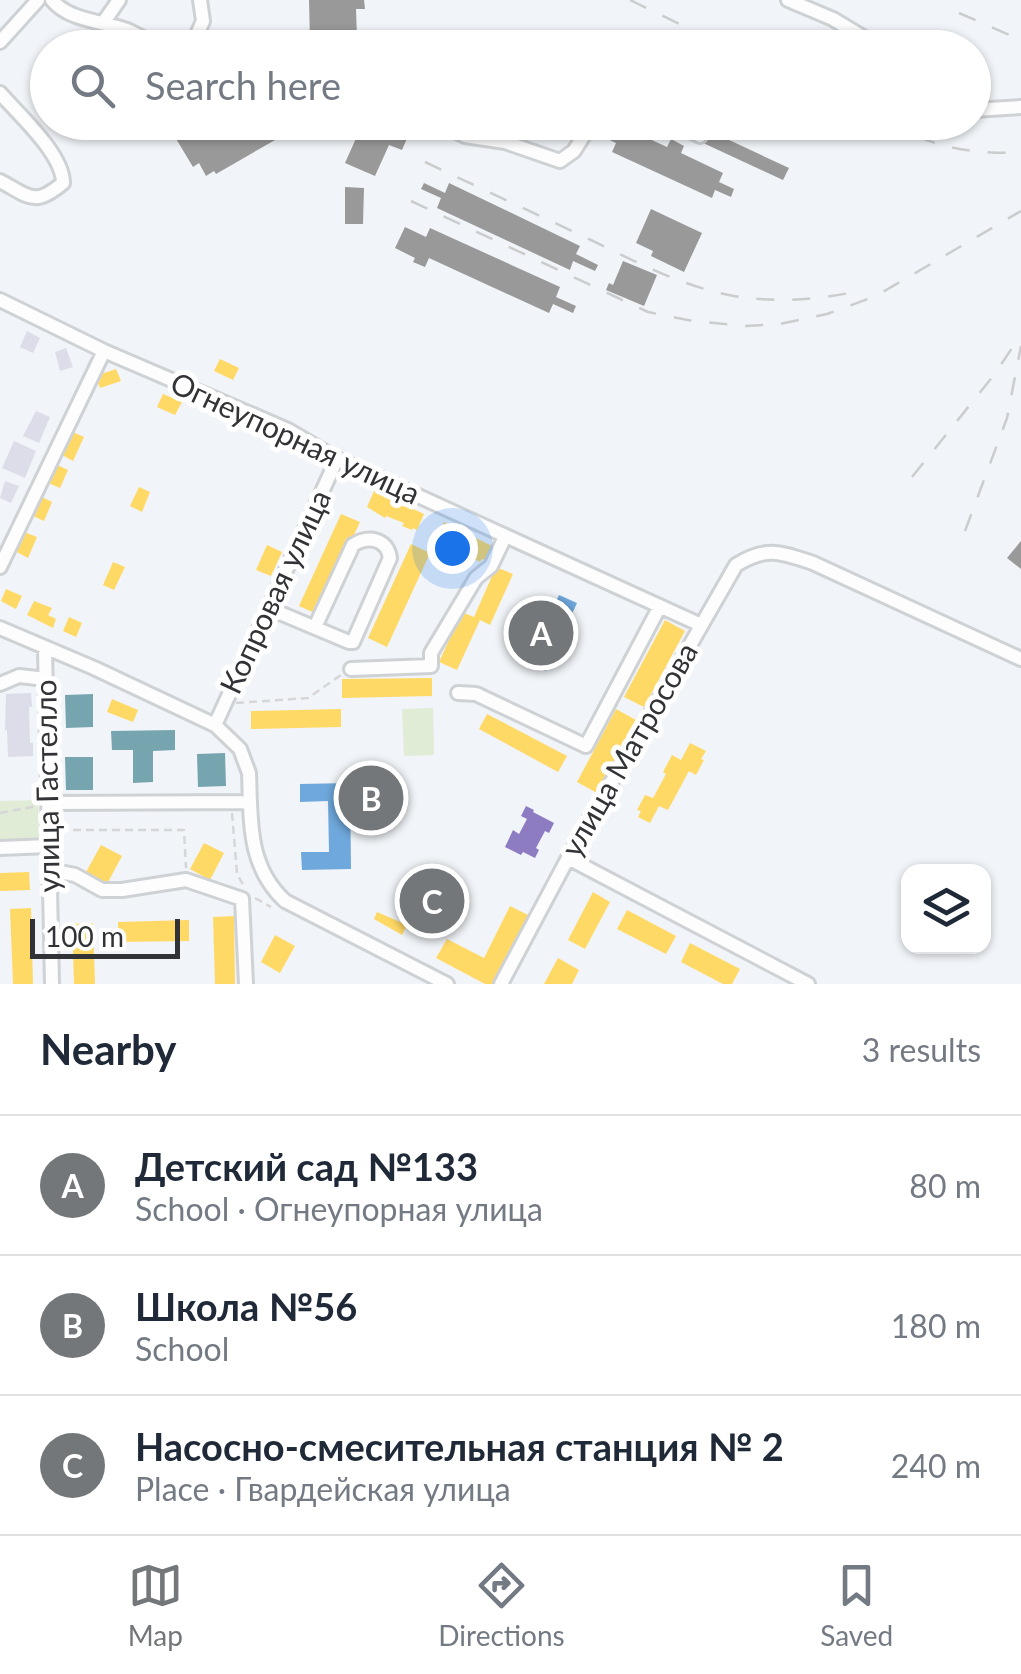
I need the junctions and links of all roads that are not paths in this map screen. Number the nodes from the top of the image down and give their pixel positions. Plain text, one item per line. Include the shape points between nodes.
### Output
1 (38, 0) edge
2 (52, 0) edge
3 (120, 0) edge
4 (200, 0) edge
5 (788, 0) edge
6 (103, 23) junction
7 (126, 30) edge
8 (200, 30) edge
9 (852, 30) edge
10 (0, 42) edge
11 (0, 93) edge
12 (1021, 107) edge
13 (991, 109) edge
14 (30, 124) edge
15 (41, 140) edge
16 (492, 140) edge
17 (579, 140) edge
18 (0, 182) edge
19 (0, 300) edge
20 (104, 351) junction
21 (336, 459) junction
22 (504, 537) junction
23 (0, 567) edge
24 (660, 606) junction
25 (268, 608) junction
26 (701, 625) junction
27 (0, 628) edge
28 (315, 628) junction
29 (45, 649) junction
30 (1021, 659) edge
31 (351, 669) road end
32 (46, 678) junction
33 (0, 684) edge
34 (458, 693) dead end
35 (214, 725) junction
36 (250, 802) junction
37 (48, 803) junction
38 (49, 846) junction
39 (0, 848) edge
40 (568, 858) junction
41 (50, 870) junction
42 (52, 984) edge
43 (246, 984) edge
44 (447, 984) edge
45 (501, 984) edge
46 (808, 984) edge

1 - 10 street
2 - 6 street
3 - 6 street
4 - 8 street
5 - 9 street
6 - 7 street
11 - 14 street
12 - 13 street
15 - 18 street via 63,170 63,183 46,197 30,198
16 - 17 street via 560,161
19 - 20 street, Огнеупорная улица
20 - 21 street, Огнеупорная улица via 288,430
20 - 23 street
21 - 22 street, Огнеупорная улица
21 - 25 street, Копровая улица
22 - 24 street, Огнеупорная улица
22 - 31 street via 431,653 431,666
24 - 26 street, Огнеупорная улица
24 - 34 street via 586,746 476,694
25 - 28 street
25 - 35 street, Копровая улица
26 - 30 street, улица Матросова via 736,566 756,553 788,555
26 - 40 street, улица Матросова
27 - 29 street
28 - 28 street via 356,639 390,558 382,542 371,538 354,545
29 - 32 street, улица Гастелло
29 - 35 street
32 - 33 street via 19,676
32 - 37 street, улица Гастелло
35 - 36 street via 246,761
36 - 37 street
36 - 44 street via 257,862 273,890
37 - 38 street, улица Гастелло
38 - 39 street
38 - 41 street, улица Гастелло
40 - 45 street, улица Матросова
40 - 46 street
41 - 42 street, улица Гастелло
41 - 43 street via 102,890 186,880 242,898

